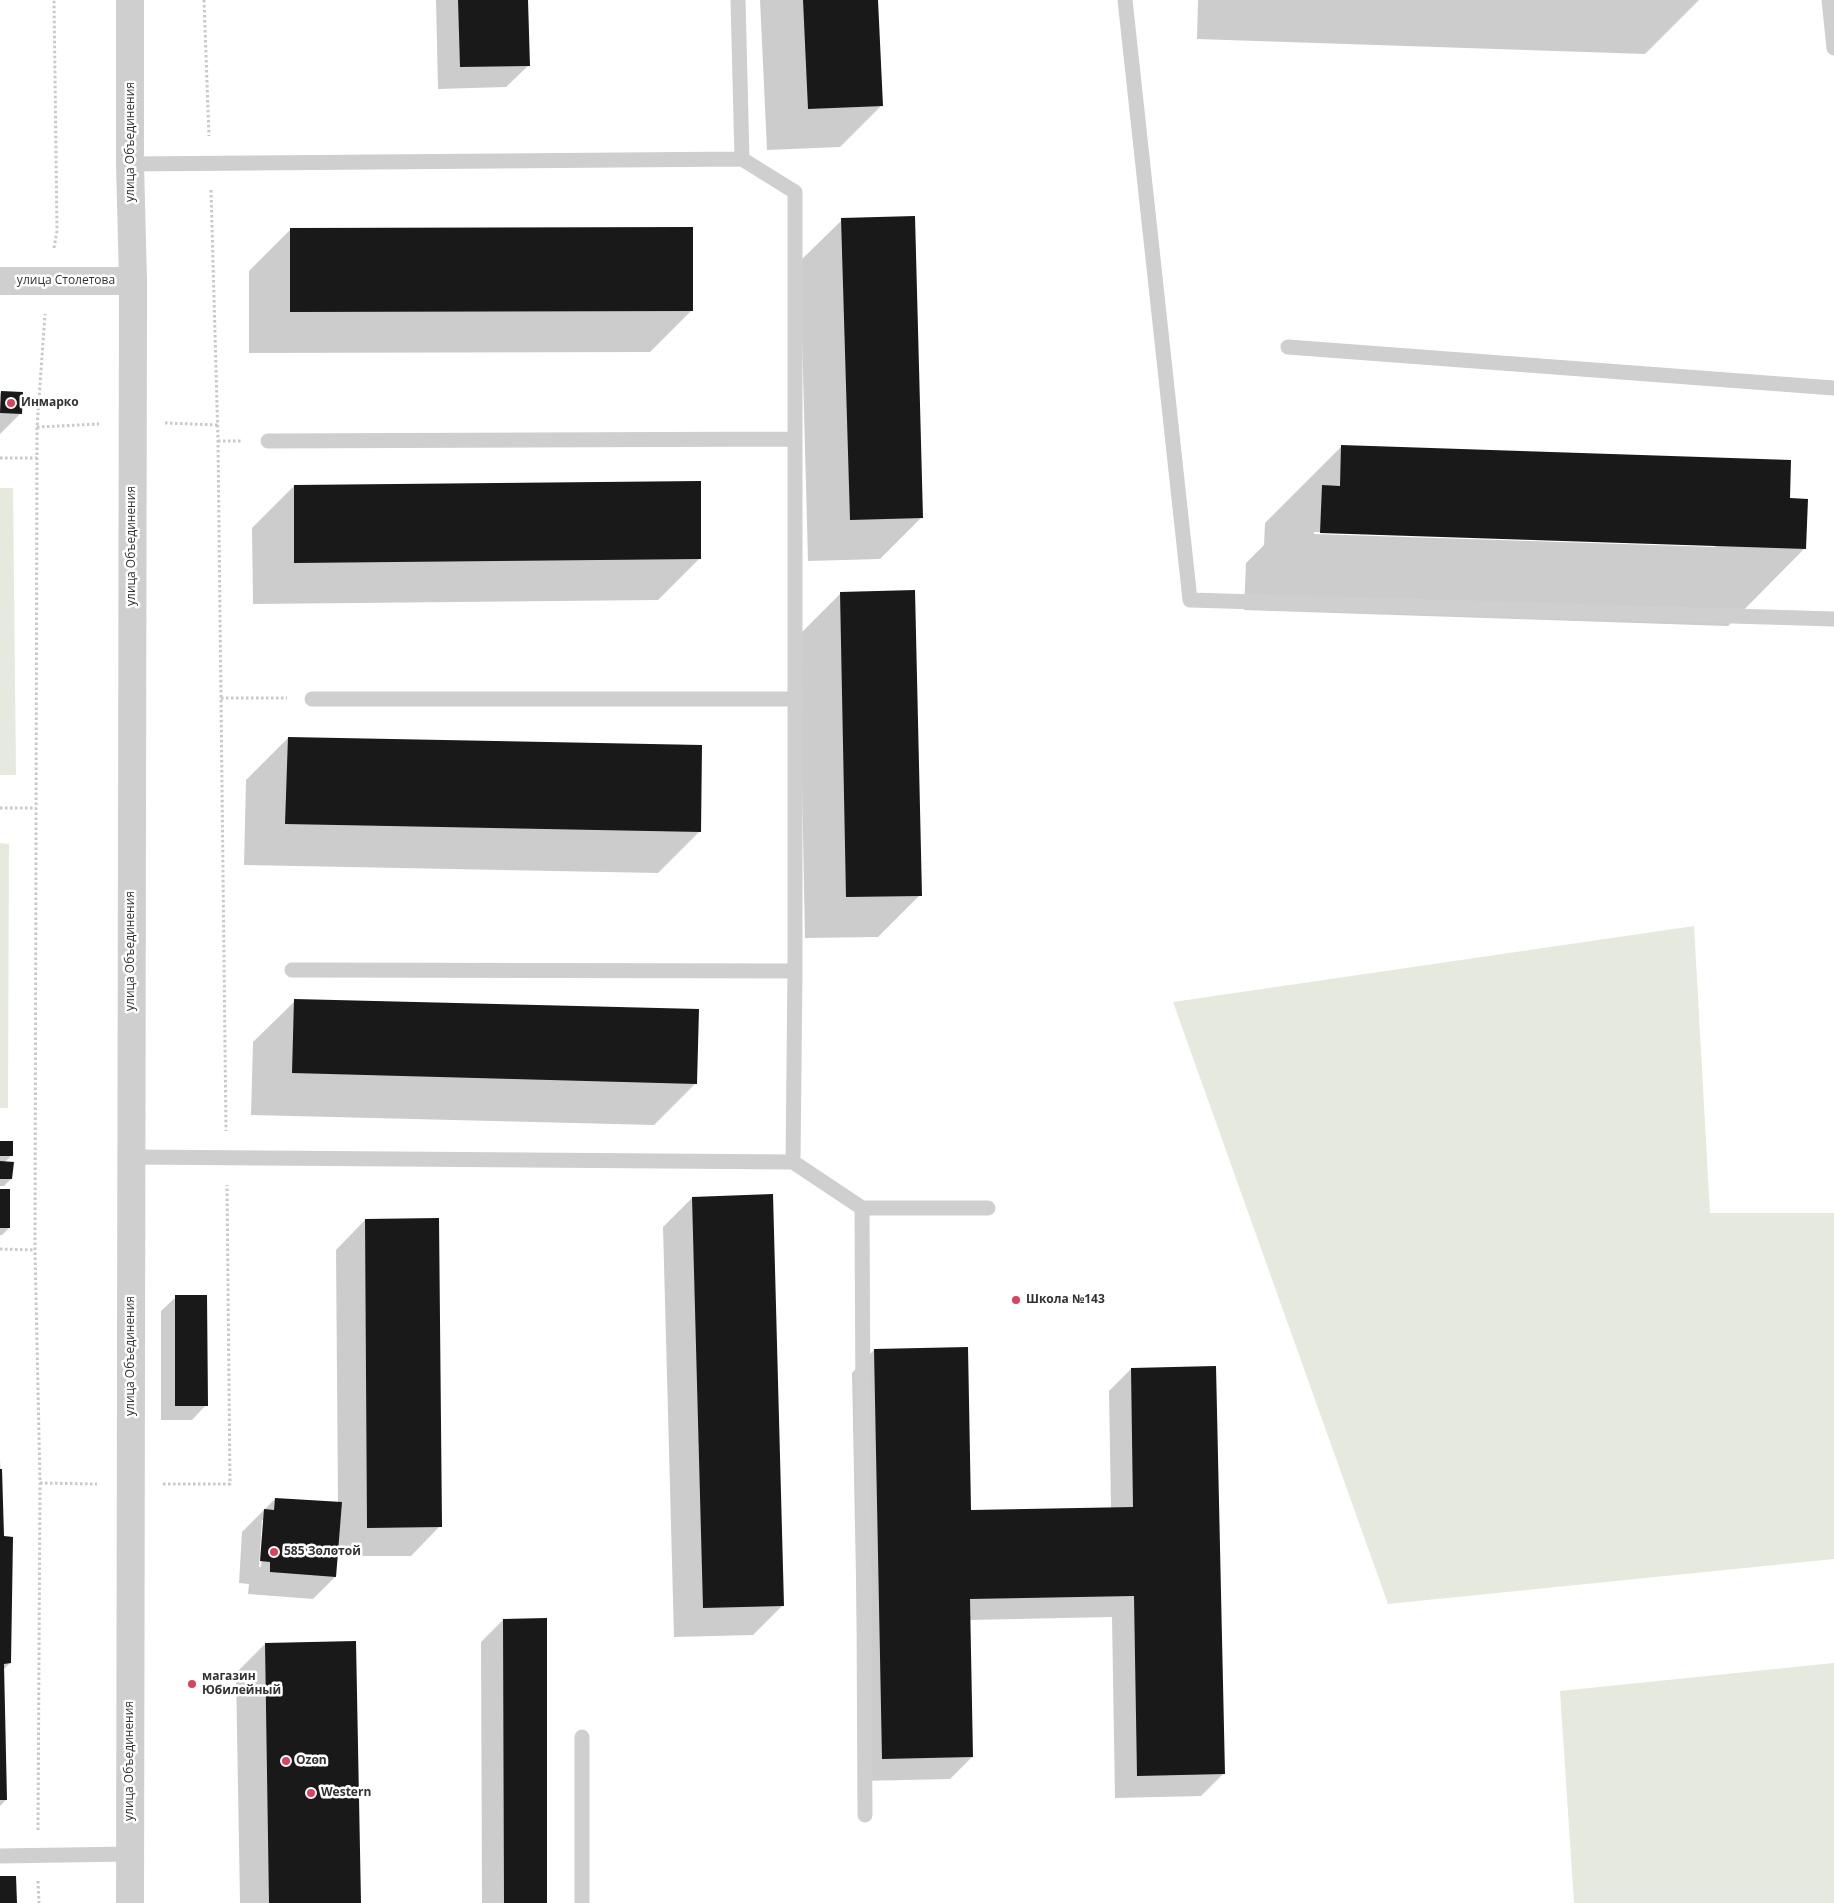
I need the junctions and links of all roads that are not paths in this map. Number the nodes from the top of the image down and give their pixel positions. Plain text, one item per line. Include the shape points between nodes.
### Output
1 (130, 0) edge
2 (738, 0) edge
3 (1125, 0) edge
4 (1829, 0) edge
5 (1834, 48) edge
6 (742, 159) junction
7 (130, 164) junction
8 (0, 281) edge
9 (133, 281) junction
10 (1288, 348) dead end
11 (1834, 388) edge
12 (795, 439) junction
13 (268, 441) dead end
14 (1834, 619) edge
15 (312, 699) road end
16 (795, 699) junction
17 (292, 970) dead end
18 (795, 971) junction
19 (131, 1157) junction
20 (793, 1162) junction
21 (862, 1208) junction
22 (988, 1208) dead end
23 (582, 1738) dead end
24 (865, 1815) dead end
25 (130, 1854) junction
26 (0, 1856) edge
27 (130, 1903) edge
28 (582, 1903) edge

1 - 7 street, улица Объединения
2 - 6 lane
3 - 14 lane via 1190,600
4 - 5 lane
6 - 7 lane
6 - 12 lane via 795,192
7 - 9 street, улица Объединения
8 - 9 street, улица Столетова
9 - 19 street, улица Объединения
10 - 11 lane
12 - 13 lane
12 - 16 lane
15 - 16 lane
16 - 18 lane
17 - 18 lane
18 - 20 lane
19 - 20 lane
19 - 25 street, улица Объединения
20 - 21 lane
21 - 22 lane
21 - 24 lane
23 - 28 lane
25 - 26 lane
25 - 27 street, улица Объединения

